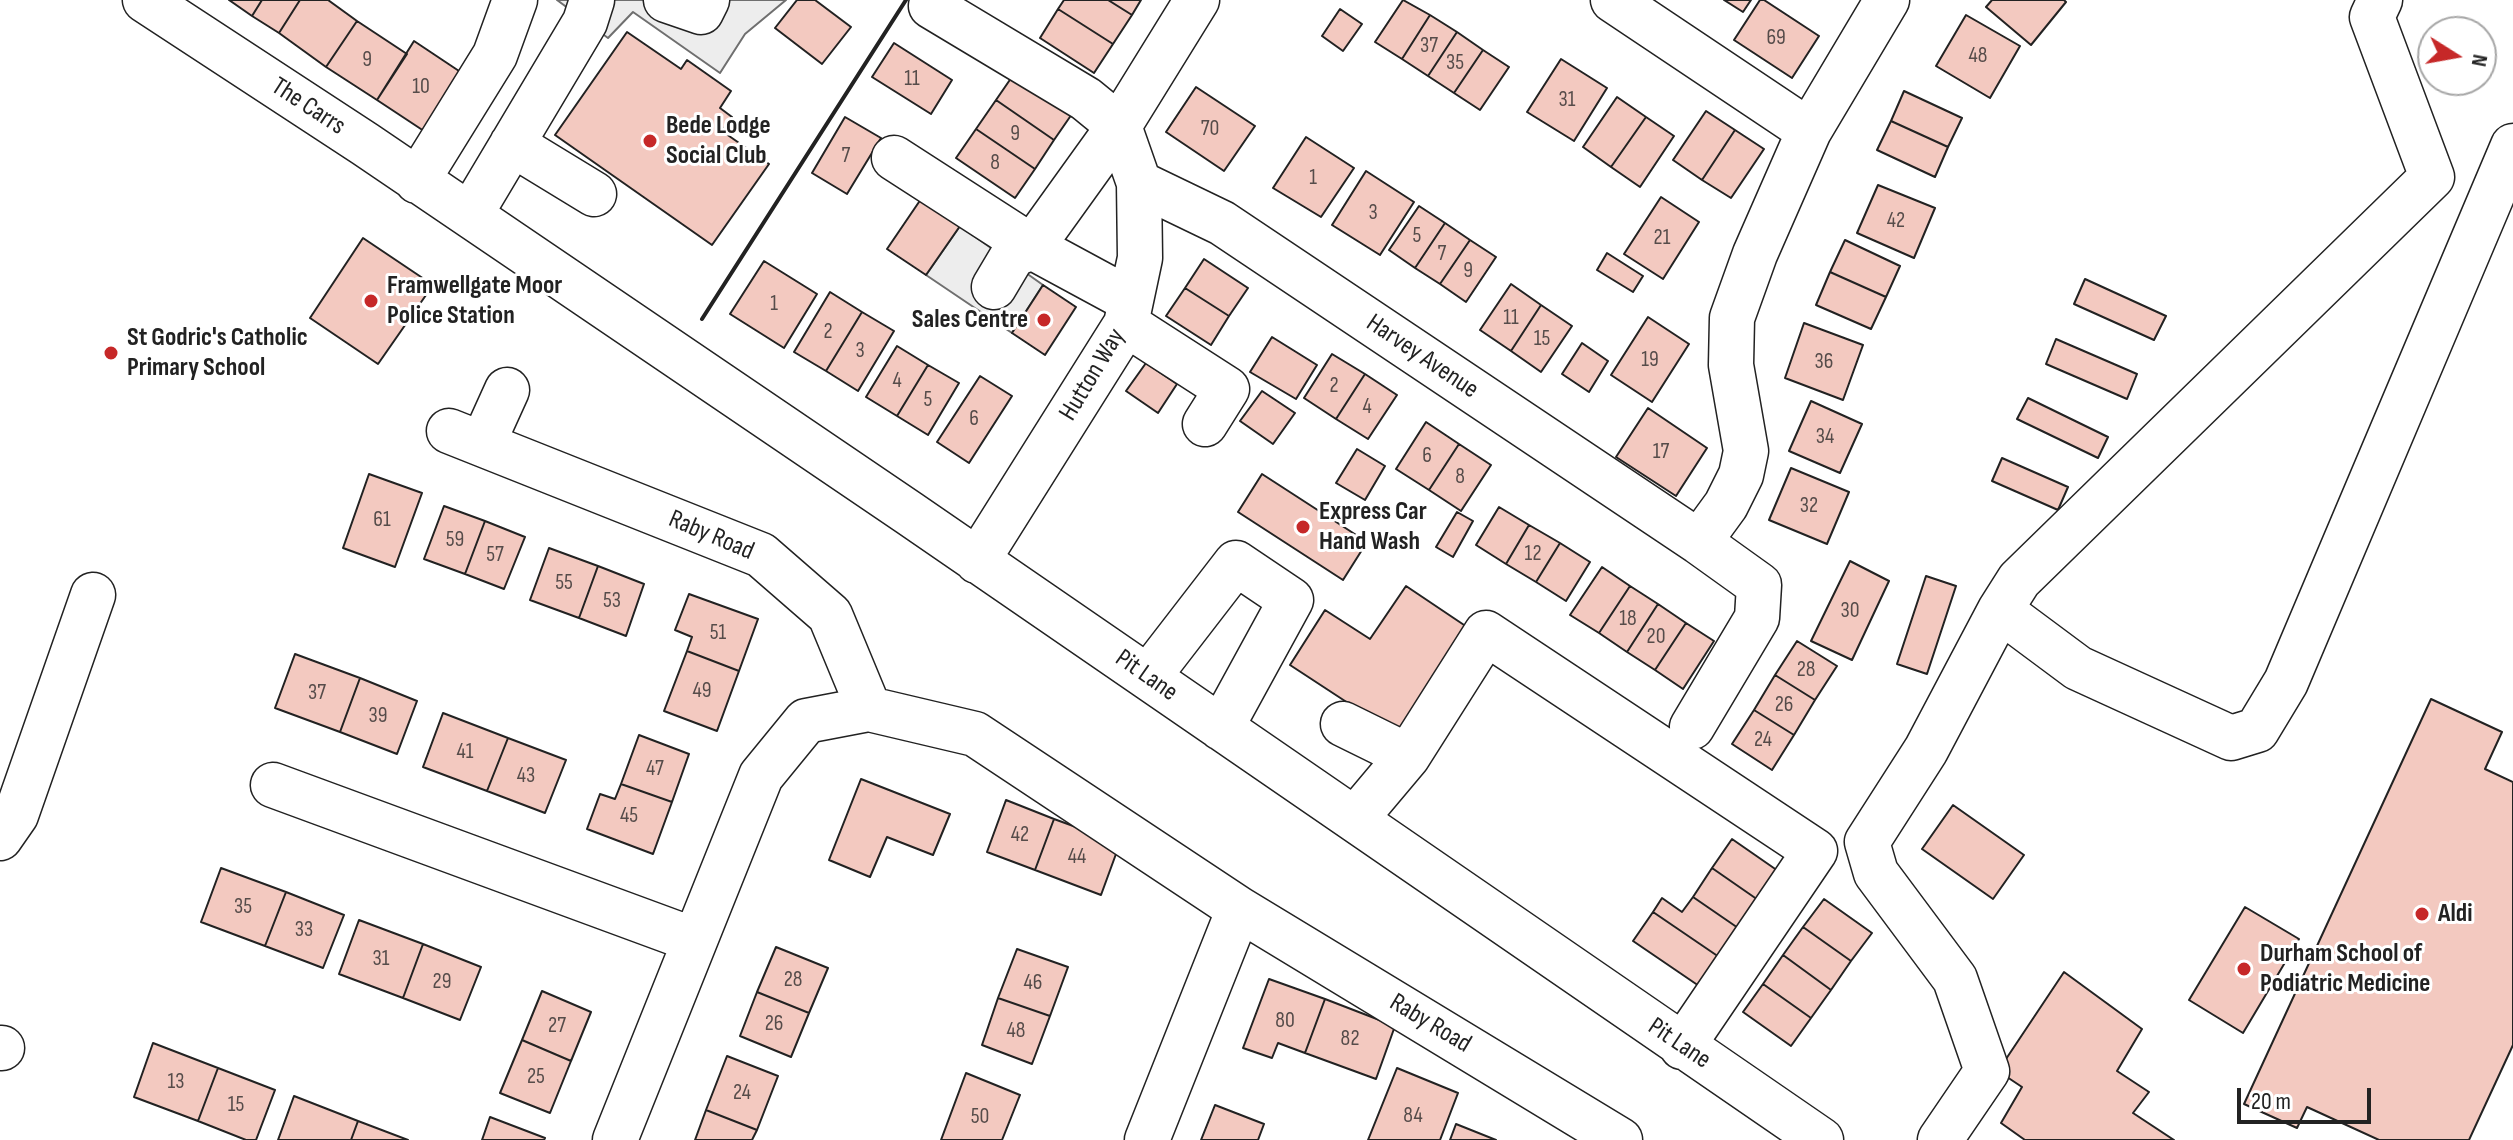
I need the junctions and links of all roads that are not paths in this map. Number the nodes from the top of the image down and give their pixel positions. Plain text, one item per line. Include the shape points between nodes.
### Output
1 (515, 0) edge
2 (592, 0) edge
3 (666, 0) edge
4 (707, 0) edge
5 (1197, 0) edge
6 (1613, 0) edge
7 (1887, 0) edge
8 (2380, 0) edge
9 (155, 2) edge
10 (931, 6) dead end
11 (1119, 126) junction
12 (1809, 131) junction
13 (512, 144) junction
14 (2513, 146) edge
15 (894, 158) dead end
16 (2432, 177) junction
17 (417, 181) junction
18 (1139, 183) junction
19 (2495, 192) junction
20 (594, 194) dead end
21 (470, 215) junction
22 (1032, 247) junction
23 (994, 287) dead end
24 (1128, 312) junction
25 (507, 390) dead end
26 (1205, 424) dead end
27 (1699, 542) junction
28 (977, 561) junction
29 (93, 595) dead end
30 (2000, 610) junction
31 (1148, 677) junction
32 (869, 709) junction
33 (1343, 724) dead end
34 (1692, 727) dead end
35 (1221, 728) junction
36 (1408, 756) junction
37 (273, 785) dead end
38 (1355, 819) junction
39 (0, 838) edge
40 (1239, 909) junction
41 (694, 940) junction
42 (1682, 1047) junction
43 (615, 1140) edge
44 (1147, 1140) edge
45 (1620, 1140) edge
46 (1821, 1140) edge
47 (1940, 1140) edge

1 - 17 street via 495,55
2 - 13 street via 585,22
3 - 4 street via 701,12
5 - 11 street
6 - 12 street
7 - 12 street
8 - 16 street via 2372,17
9 - 17 street, The Carrs
10 - 11 street via 1086,99
11 - 18 street, Hutton Way
11 - 22 street
12 - 27 street via 1732,318 1731,365 1746,451 1726,505
13 - 20 street
13 - 21 street
14 - 19 street
15 - 22 street
16 - 19 street
16 - 30 street via 2019,580
17 - 21 street, The Carrs
18 - 24 street, Hutton Way via 1140,258
18 - 27 street, Harvey Avenue via 1222,223
19 - 30 street via 2286,682 2257,730 2231,738 2078,668
21 - 28 street, Pit Lane
22 - 23 street via 1013,255
22 - 24 street
24 - 26 street via 1227,389
24 - 28 street, Hutton Way
25 - 32 street, Raby Road via 466,437 761,555 830,615
27 - 34 street, Harvey Avenue via 1759,585 1757,618
28 - 31 street, Pit Lane
29 - 39 street via 16,815
30 - 47 street via 1926,750 1867,842 1876,873 1955,979 1987,1071
31 - 35 street, Pit Lane
31 - 35 street via 1236,563 1291,600
32 - 40 street, Raby Road via 975,734
32 - 41 street, Raby Road via 806,721 761,776
33 - 36 street
35 - 38 street, Pit Lane
36 - 38 street
36 - 42 street via 1486,633 1815,851
37 - 41 street
38 - 42 street, Pit Lane
40 - 44 street
40 - 45 street, Raby Road
41 - 43 street, Raby Road
42 - 46 street, Pit Lane

